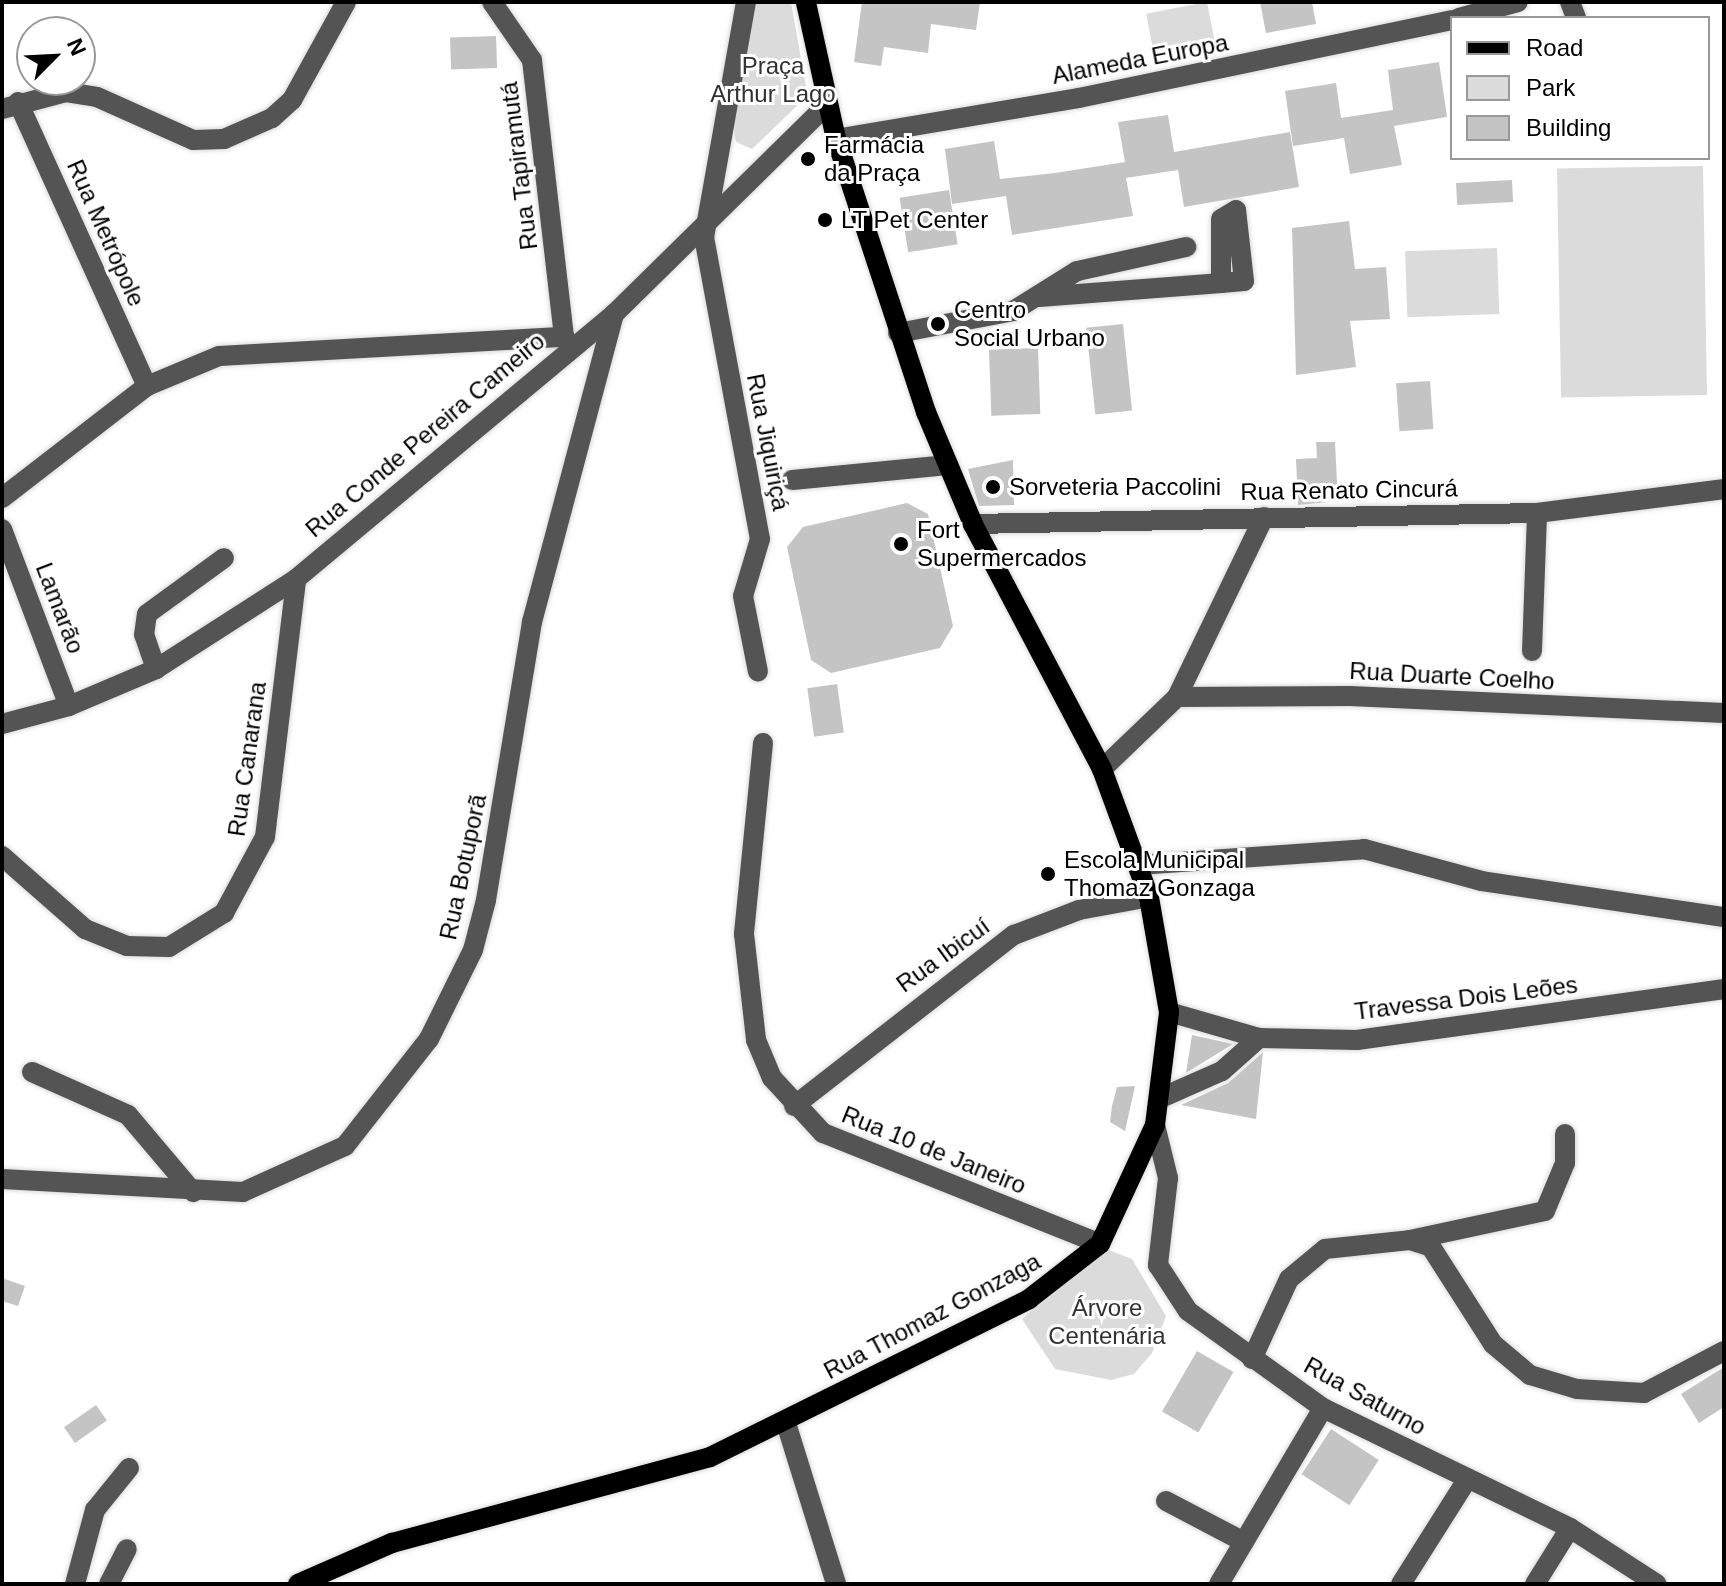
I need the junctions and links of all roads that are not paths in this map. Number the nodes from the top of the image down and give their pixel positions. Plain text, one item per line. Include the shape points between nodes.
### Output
1 (346, 2) edge
2 (492, 2) edge
3 (746, 2) edge
4 (806, 2) edge
5 (1518, 2) edge
6 (1466, 16) edge
7 (1450, 20) edge
8 (10, 105) edge
9 (827, 105) junction
10 (836, 139) junction
11 (704, 218) junction
12 (1186, 247) dead end
13 (1221, 283) dead end
14 (1039, 297) junction
15 (614, 314) junction
16 (898, 333) junction
17 (567, 341) junction
18 (147, 386) junction
19 (948, 465) junction
20 (792, 480) dead end
21 (1724, 489) edge
22 (2, 498) edge
23 (1537, 513) junction
24 (1264, 517) junction
25 (973, 524) junction
26 (2, 529) edge
27 (224, 558) dead end
28 (296, 579) junction
29 (1532, 651) dead end
30 (156, 669) junction
31 (758, 672) dead end
32 (1177, 697) junction
33 (69, 706) junction
34 (1724, 713) edge
35 (2, 724) edge
36 (763, 743) dead end
37 (1102, 769) junction
38 (2, 856) edge
39 (1138, 865) junction
40 (1149, 897) junction
41 (1724, 917) edge
42 (1724, 989) edge
43 (1169, 1012) junction
44 (1259, 1038) junction
45 (32, 1072) dead end
46 (1163, 1097) junction
47 (794, 1106) junction
48 (1155, 1125) junction
49 (1565, 1134) dead end
50 (2, 1179) edge
51 (193, 1192) junction
52 (1410, 1240) junction
53 (1100, 1244) junction
54 (1724, 1351) edge
55 (1252, 1359) junction
56 (1323, 1408) junction
57 (786, 1423) junction
58 (129, 1468) dead end
59 (1468, 1478) junction
60 (1166, 1501) dead end
61 (1570, 1528) junction
62 (1244, 1542) junction
63 (127, 1549) dead end
64 (309, 1581) edge
65 (75, 1584) edge
66 (109, 1584) edge
67 (836, 1584) edge
68 (1219, 1584) edge
69 (1401, 1584) edge
70 (1535, 1584) edge
71 (1657, 1584) edge

1 - 8 street via 292,100 272,118 224,139 173,133 97,97 66,92
2 - 17 street, Rua Tapiramutá via 532,60
3 - 11 street
4 - 9 main road, Rua Thomaz Gonzaga
5 - 6 street
7 - 10 street, Alameda Europa
8 - 18 street, Rua Metrópole
9 - 10 main road, Rua Thomaz Gonzaga
9 - 11 street, Rua Conde Pereira Cameiro
10 - 16 main road, Rua Thomaz Gonzaga
11 - 15 street, Rua Conde Pereira Cameiro
11 - 31 street, Rua Jiquiriçá via 760,539 743,596
12 - 14 street via 1077,271
13 - 14 street
14 - 16 street via 1013,311
15 - 17 street, Rua Conde Pereira Cameiro
15 - 51 street, Rua Botuporã via 532,622 486,900 448,1006 345,1146 243,1192
16 - 19 main road, Rua Thomaz Gonzaga
17 - 18 street via 264,348 219,356
17 - 28 street, Rua Conde Pereira Cameiro
18 - 22 street
19 - 20 street
19 - 25 main road, Rua Thomaz Gonzaga
21 - 23 street, Rua Renato Cincurá
23 - 24 street, Rua Renato Cincurá
23 - 29 street
24 - 25 street, Rua Renato Cincurá
24 - 32 street
25 - 37 main road, Rua Thomaz Gonzaga
26 - 33 street, Lamarão
27 - 30 street via 147,614 144,635
28 - 30 street, Rua Conde Pereira Cameiro
28 - 38 street, Rua Canarana via 265,837 224,913 169,947 127,946 85,929
30 - 33 street, Rua Conde Pereira Cameiro
32 - 34 street, Rua Duarte Coelho via 1350,696
32 - 37 street
33 - 35 street, Rua Conde Pereira Cameiro
36 - 47 street, Rua 10 de Janeiro via 745,896 749,997 756,1040
37 - 39 main road, Rua Thomaz Gonzaga
39 - 40 main road, Rua Thomaz Gonzaga
39 - 41 street via 1364,849 1482,881
40 - 43 main road, Rua Thomaz Gonzaga
40 - 47 street, Rua Ibicuí via 1079,910 1014,935
42 - 44 street, Travessa Dois Leões via 1426,1034
43 - 44 street, Travessa Dois Leões
43 - 46 main road, Rua Thomaz Gonzaga
44 - 46 street via 1222,1071
45 - 51 street via 128,1115
46 - 48 main road, Rua Thomaz Gonzaga
47 - 53 street, Rua 10 de Janeiro via 823,1133
48 - 53 main road, Rua Thomaz Gonzaga
48 - 55 street, Rua Saturno via 1168,1178 1158,1265 1188,1311
49 - 52 street via 1565,1163 1545,1211
50 - 51 street, Rua Botuporã
52 - 54 street via 1431,1247 1493,1344 1530,1375 1577,1389 1644,1393
52 - 55 street via 1342,1244 1305,1261
53 - 57 main road, Rua Thomaz Gonzaga via 1029,1299
55 - 56 street, Rua Saturno
56 - 59 street, Rua Saturno
56 - 62 street
57 - 64 main road, Rua Thomaz Gonzaga via 666,1472 392,1543
57 - 67 street
58 - 65 street via 95,1510
59 - 61 street, Rua Saturno
59 - 69 street
60 - 62 street
61 - 70 street
61 - 71 street, Rua Saturno
62 - 68 street
63 - 66 street

